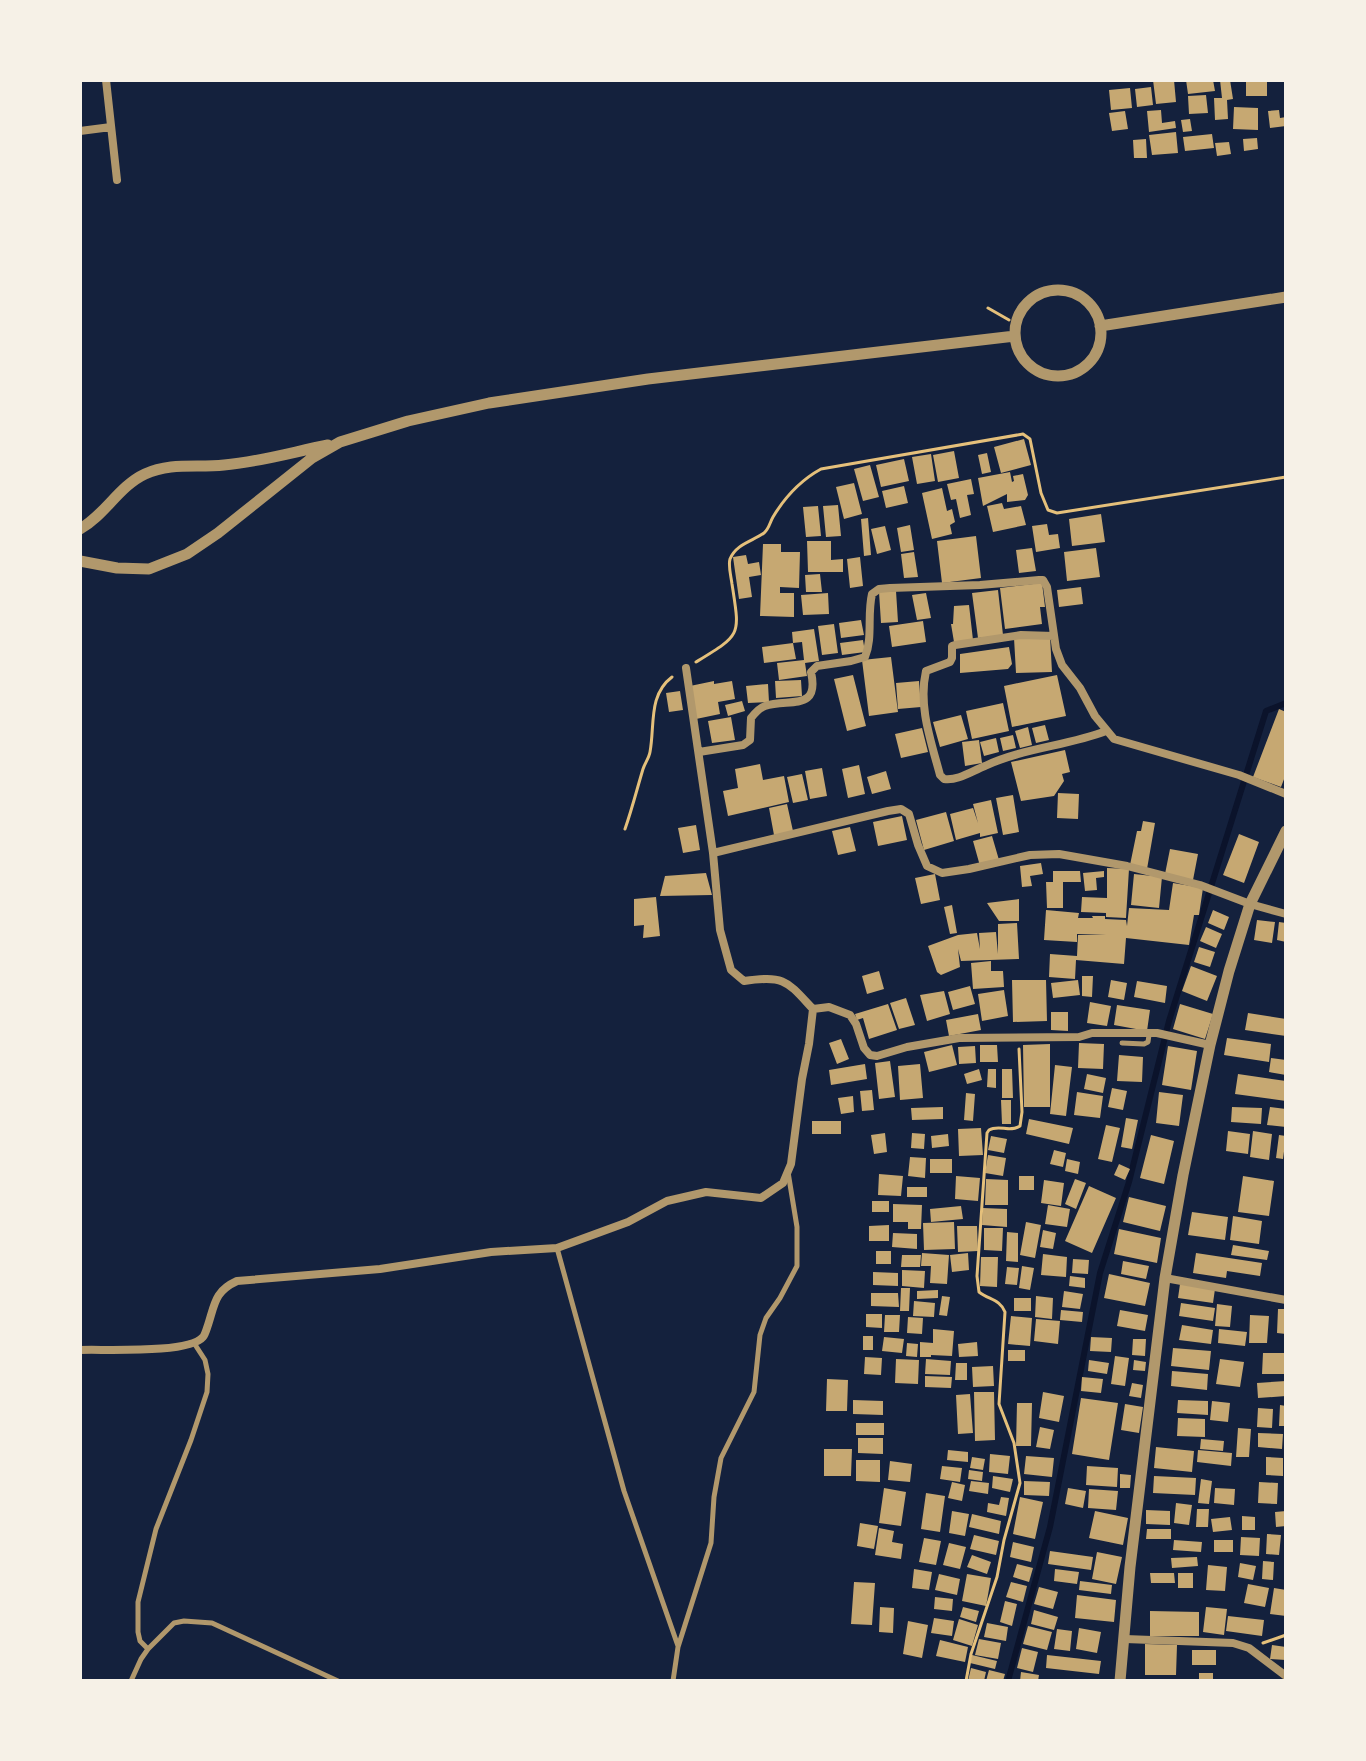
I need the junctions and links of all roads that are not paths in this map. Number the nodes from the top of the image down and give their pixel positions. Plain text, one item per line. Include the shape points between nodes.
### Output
1 (106, 80) edge
2 (111, 127) junction
3 (80, 131) edge
4 (117, 180) dead end
5 (1286, 297) edge
6 (1100, 326) junction
7 (1016, 330) junction
8 (340, 442) junction
9 (80, 529) edge
10 (80, 561) edge
11 (1054, 636) junction
12 (686, 668) road end
13 (1106, 731) junction
14 (699, 752) junction
15 (1286, 794) edge
16 (1286, 831) edge
17 (713, 853) junction
18 (1250, 904) junction
19 (1286, 914) edge
20 (813, 1009) junction
21 (1153, 1034) junction
22 (1122, 1043) dead end
23 (1210, 1045) junction
24 (788, 1171) junction
25 (557, 1248) junction
26 (1165, 1278) junction
27 (1286, 1300) edge
28 (194, 1343) junction
29 (80, 1350) edge
30 (1125, 1639) junction
31 (678, 1647) junction
32 (148, 1649) junction
33 (1286, 1676) edge
34 (131, 1681) edge
35 (338, 1681) edge
36 (673, 1681) edge
37 (1120, 1681) edge

1 - 2 street
2 - 3 street
2 - 4 street
5 - 6 street
6 - 7 street via 1081,296 1055,289 1029,300
6 - 7 street via 1093,358 1083,368 1057,376 1043,373 1022,356
7 - 8 street via 502,401
8 - 9 street via 257,461 161,467 127,484
8 - 10 street via 187,554 149,569
11 - 13 street via 1062,665
11 - 13 street via 955,645 950,662 926,671 927,729 940,775 955,779 1006,756
11 - 14 street via 1043,580 879,589 869,607 865,657 817,666 811,672 814,687 808,698 763,707 751,718 750,740 743,745
12 - 14 street
13 - 15 street via 1114,739
14 - 17 street
16 - 18 street
17 - 18 street via 901,809 909,814 927,866 942,873 1059,854 1200,885
17 - 20 street via 720,930 731,970 744,981 768,977 789,983
18 - 19 street
18 - 23 street
20 - 21 street via 829,1007 850,1015 864,1048 877,1056 959,1038
20 - 24 street
21 - 22 lane via 1144,1044
21 - 23 street
23 - 26 street
24 - 25 street via 783,1183 761,1198 706,1192 667,1201
24 - 31 lane via 797,1266 766,1318 754,1392 721,1458 711,1543
25 - 28 street via 237,1281 217,1297 204,1336
25 - 31 lane via 624,1491
26 - 27 street
26 - 30 street
28 - 29 street
28 - 32 lane via 205,1360 207,1392 156,1529 138,1602 138,1632
30 - 33 street via 1233,1643 1249,1648
30 - 37 street
31 - 36 lane
32 - 34 lane
32 - 35 lane via 174,1623 212,1623

